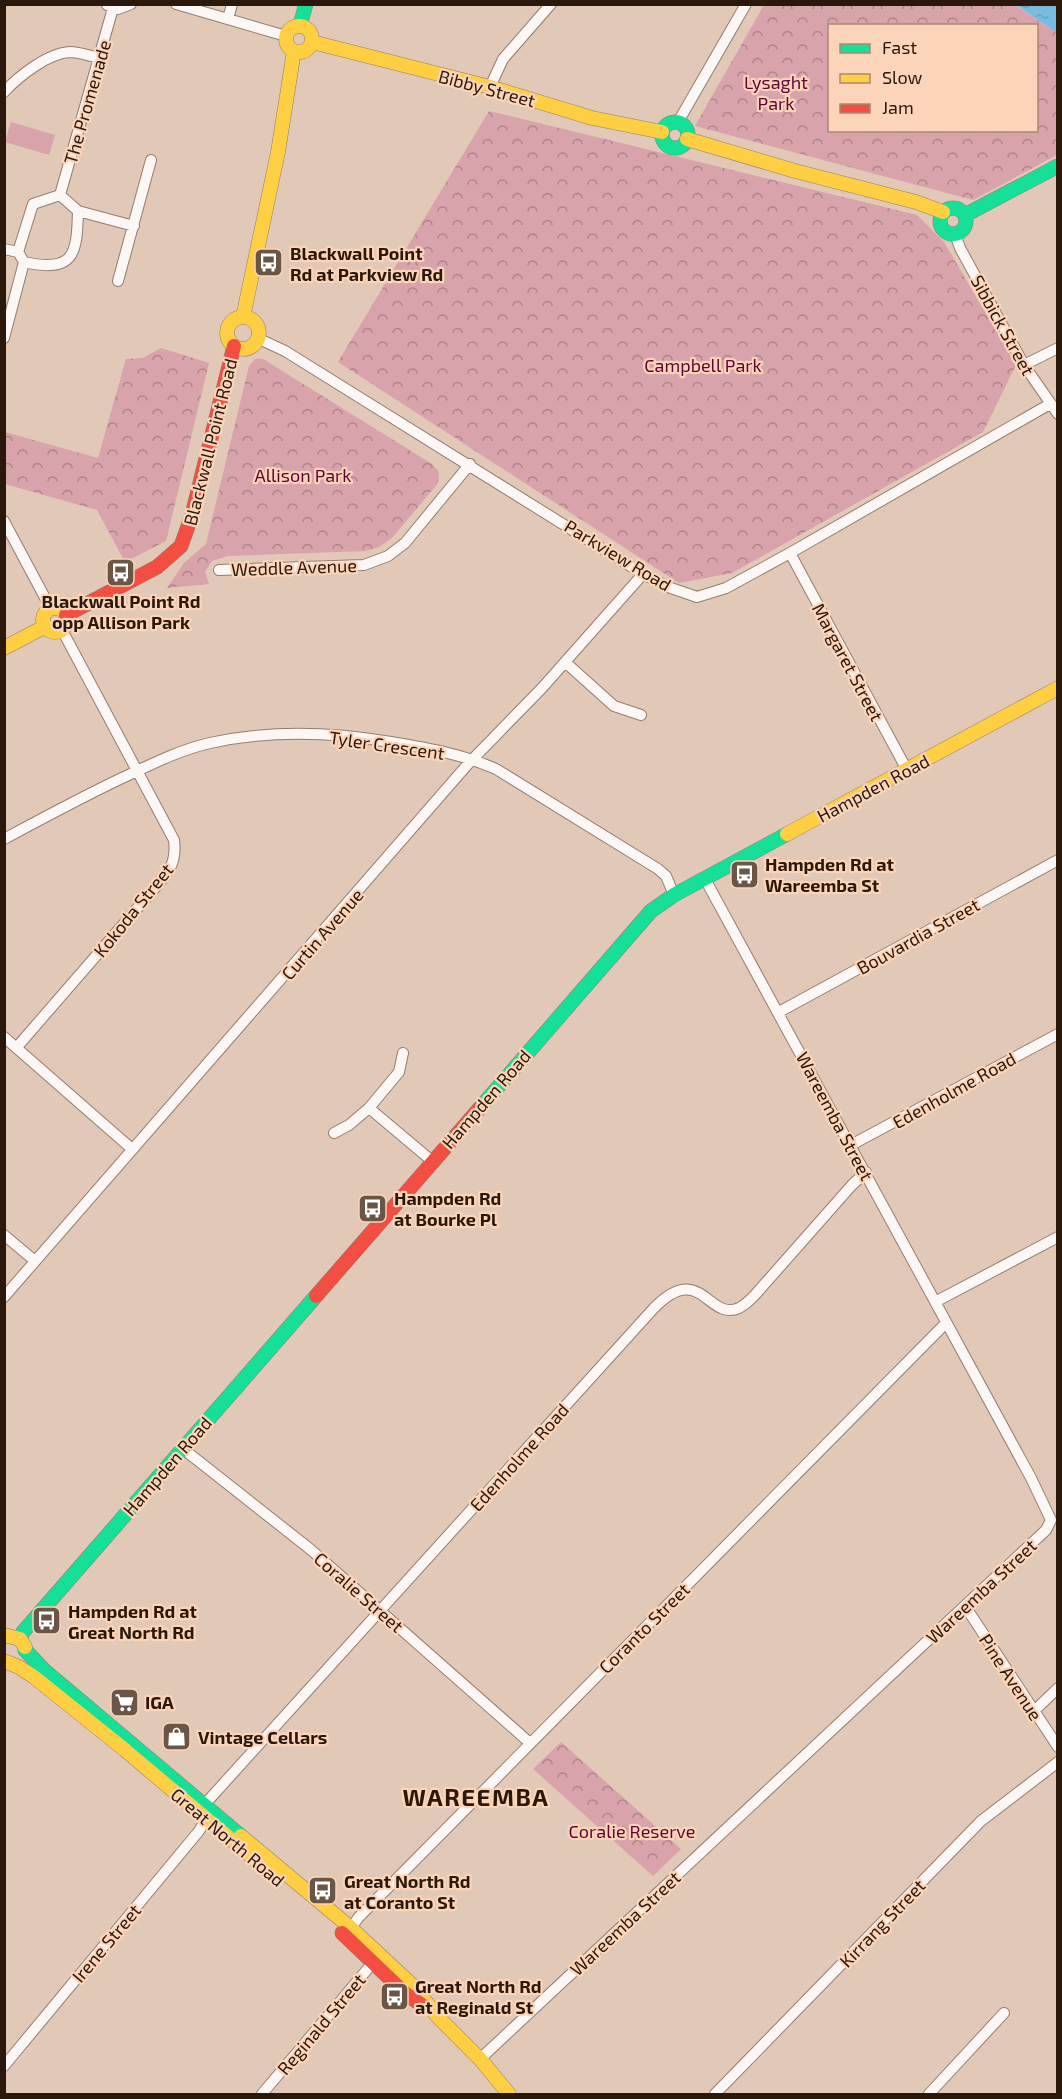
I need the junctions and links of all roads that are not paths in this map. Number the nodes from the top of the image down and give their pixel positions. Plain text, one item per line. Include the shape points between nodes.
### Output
1 (131, 4) edge
2 (176, 4) edge
3 (232, 4) edge
4 (306, 4) edge
5 (551, 4) edge
6 (746, 4) edge
7 (110, 6) edge
8 (228, 19) junction
9 (300, 25) junction
10 (286, 36) junction
11 (312, 42) junction
12 (294, 51) junction
13 (99, 58) junction
14 (490, 87) junction
15 (4, 92) edge
16 (678, 122) junction
17 (662, 132) junction
18 (687, 139) junction
19 (151, 160) dead end
20 (1058, 166) edge
21 (60, 195) junction
22 (78, 211) junction
23 (943, 212) junction
24 (965, 215) junction
25 (134, 226) junction
26 (955, 234) junction
27 (4, 249) edge
28 (18, 252) junction
29 (24, 262) junction
30 (118, 281) dead end
31 (243, 317) junction
32 (4, 338) edge
33 (257, 338) junction
34 (234, 346) junction
35 (1058, 348) edge
36 (1024, 366) junction
37 (1050, 404) junction
38 (1058, 414) edge
39 (470, 464) junction
40 (6, 525) edge
41 (790, 553) junction
42 (219, 570) dead end
43 (643, 574) junction
44 (51, 609) junction
45 (66, 615) junction
46 (46, 626) junction
47 (62, 630) junction
48 (4, 648) edge
49 (565, 663) junction
50 (1058, 688) edge
51 (641, 715) dead end
52 (474, 759) junction
53 (907, 770) junction
54 (138, 771) junction
55 (4, 839) edge
56 (1058, 860) edge
57 (705, 879) junction
58 (674, 895) junction
59 (779, 1012) junction
60 (1058, 1034) edge
61 (4, 1037) edge
62 (16, 1047) junction
63 (403, 1053) dead end
64 (369, 1108) junction
65 (334, 1132) dead end
66 (851, 1145) junction
67 (132, 1149) junction
68 (432, 1161) junction
69 (866, 1172) junction
70 (4, 1235) edge
71 (1058, 1237) edge
72 (35, 1261) junction
73 (4, 1297) edge
74 (935, 1302) junction
75 (946, 1323) junction
76 (182, 1448) junction
77 (965, 1606) junction
78 (380, 1610) junction
79 (13, 1640) edge
80 (8, 1662) edge
81 (1058, 1688) edge
82 (1034, 1711) junction
83 (530, 1743) junction
84 (1058, 1747) edge
85 (1058, 1762) edge
86 (205, 1804) junction
87 (206, 1819) junction
88 (349, 1932) junction
89 (376, 1958) junction
90 (1004, 2013) dead end
91 (480, 2059) junction
92 (4, 2066) edge
93 (262, 2094) edge
94 (509, 2094) edge
95 (715, 2094) edge
96 (929, 2094) edge

1 - 7 street via 124,8
2 - 8 street
3 - 8 street
4 - 9 main road
5 - 14 street via 502,59
6 - 16 street
7 - 13 street, The Promenade
8 - 10 street
9 - 10 main road via 289,29
9 - 11 main road via 308,29
10 - 12 main road via 287,45
11 - 12 main road via 303,51
11 - 14 main road, Bibby Street
12 - 31 main road via 270,198
13 - 15 street via 71,52 47,59
13 - 21 street, The Promenade
14 - 17 main road, Bibby Street via 592,118
16 - 17 main road via 669,123
16 - 18 main road via 687,129
17 - 18 main road via 662,140 671,148 683,146
18 - 23 main road
19 - 25 street
20 - 24 main road
21 - 22 street
21 - 28 street via 33,204
22 - 25 street
22 - 29 street via 77,242 71,257 58,265
23 - 24 main road via 955,208
23 - 26 main road via 940,225
24 - 26 main road via 964,227
25 - 30 street
26 - 36 street, Sibbick Street
27 - 28 street
28 - 29 street
29 - 32 street
31 - 33 main road via 256,324
31 - 34 main road via 228,328 228,338
33 - 34 main road via 248,347
33 - 39 street, Parkview Road via 285,351
34 - 45 main road, Blackwall Point Road via 181,546 157,567
35 - 36 street
36 - 37 street, Sibbick Street
37 - 38 street, Sibbick Street
37 - 41 street, Parkview Road
39 - 42 street, Weddle Avenue via 405,543 388,556 364,565
39 - 43 street, Parkview Road
40 - 44 street
41 - 43 street, Parkview Road via 726,588 697,597
41 - 53 street, Margaret Street
43 - 49 street, Curtin Avenue
44 - 45 main road via 58,608
44 - 46 main road via 44,616
45 - 47 main road
46 - 47 main road via 55,632
46 - 48 main road
47 - 54 street, Kokoda Street
49 - 51 street via 614,706
49 - 52 street, Curtin Avenue
50 - 53 main road, Hampden Road
52 - 54 street, Tyler Crescent via 343,735 263,736 198,747
52 - 58 street, Tyler Crescent via 658,869 666,876
52 - 67 street, Curtin Avenue
53 - 57 main road, Hampden Road
54 - 55 street, Tyler Crescent
54 - 62 street, Kokoda Street via 174,840 176,853 171,868
56 - 59 street, Bouvardia Street
57 - 58 main road, Hampden Road
57 - 59 street, Wareemba Street
58 - 68 main road, Hampden Road via 651,911
59 - 66 street, Wareemba Street
60 - 66 street, Edenholme Road
61 - 62 street
62 - 67 street
63 - 64 street via 399,1072
64 - 65 street
64 - 68 street
66 - 69 street, Wareemba Street
67 - 72 street, Curtin Avenue
68 - 76 main road, Hampden Road
69 - 74 street, Wareemba Street
69 - 78 street, Edenholme Road via 743,1305 720,1307 687,1289 662,1300
70 - 72 street
71 - 74 street
72 - 73 street, Curtin Avenue
74 - 75 street, Wareemba Street
75 - 77 street, Wareemba Street via 1051,1520 1046,1530
75 - 83 street, Coranto Street
76 - 78 street, Coralie Street
76 - 79 main road, Hampden Road
77 - 82 street, Pine Avenue
77 - 91 street, Wareemba Street
78 - 83 street, Coralie Street
78 - 86 street, Edenholme Road
79 - 80 main road, Hampden Road via 23,1658
79 - 86 main road, Great North Road
80 - 87 main road, Great North Road via 43,1684
81 - 82 street
82 - 84 street, Pine Avenue
83 - 88 street, Coranto Street via 358,1918
85 - 95 street, Kirrang Street via 981,1821
86 - 87 street
86 - 88 main road, Great North Road
87 - 88 main road, Great North Road
87 - 92 street, Irene Street
88 - 89 main road, Great North Road
89 - 91 main road, Great North Road via 406,1994 439,2018
89 - 93 street, Reginald Street
90 - 96 street
91 - 94 main road, Great North Road

